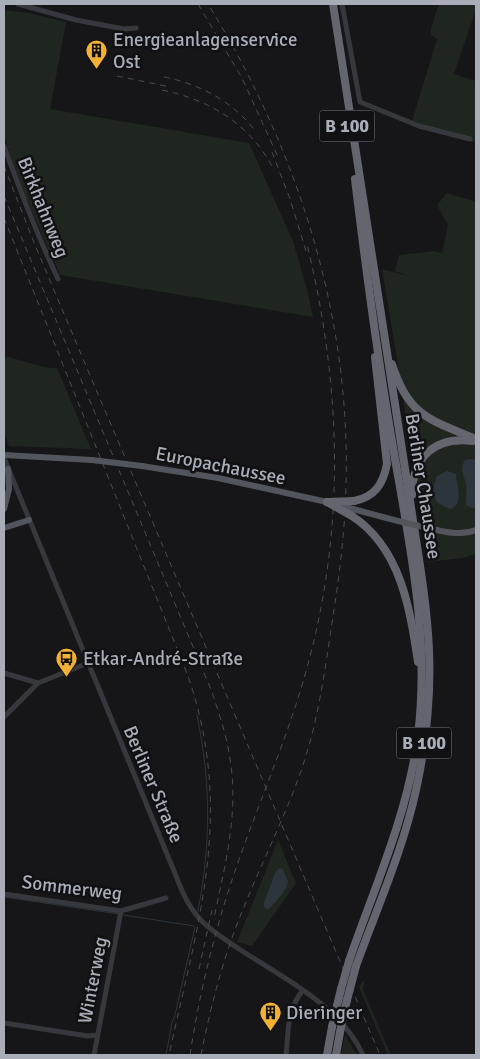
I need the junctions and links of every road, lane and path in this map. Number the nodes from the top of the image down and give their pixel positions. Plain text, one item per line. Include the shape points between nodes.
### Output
1 (18, 4) edge
2 (329, 4) edge
3 (333, 4) edge
4 (342, 4) edge
5 (136, 28) dead end
6 (470, 139) dead end
7 (4, 146) edge
8 (58, 279) dead end
9 (374, 325) junction
10 (384, 335) junction
11 (476, 440) edge
12 (4, 456) edge
13 (8, 469) junction
14 (327, 502) junction
15 (4, 509) edge
16 (353, 509) junction
17 (412, 514) junction
18 (29, 520) junction
19 (4, 528) edge
20 (476, 530) edge
21 (88, 663) junction
22 (4, 673) edge
23 (38, 683) junction
24 (422, 689) junction
25 (4, 717) edge
26 (4, 894) edge
27 (166, 898) dead end
28 (120, 913) junction
29 (302, 991) junction
30 (4, 1023) edge
31 (97, 1035) junction
32 (94, 1055) edge
33 (286, 1055) edge
34 (327, 1055) edge
35 (336, 1055) edge
36 (363, 1055) edge

1 - 5 street via 76,20 124,29
2 - 9 highway, Berliner Chaussee / B 100
3 - 10 highway, Berliner Chaussee / B 100
4 - 6 street via 360,102 420,126
7 - 8 street, Birkhahnweg via 18,188
9 - 16 highway via 376,375 387,464 385,476 377,489
9 - 24 highway, Berliner Chaussee / B 100 via 419,608
10 - 11 highway via 400,386 409,402 438,424
10 - 17 highway, Berliner Chaussee / B 100
11 - 17 highway via 444,442 422,457 413,478
12 - 13 street, Berliner Straße
12 - 14 main road, Europachaussee, bridge via 142,466 218,478
13 - 15 main road via 9,489
13 - 18 street, Berliner Straße
14 - 16 highway, bridge
14 - 16 highway, bridge
16 - 20 main road, bridge via 456,534
16 - 24 highway via 385,548 400,580 408,605
17 - 35 highway, Berliner Chaussee / B 100, bridge via 429,651 424,744 416,792 356,966
18 - 19 main road
18 - 21 street, Berliner Straße
21 - 23 street
21 - 29 street, Berliner Straße via 194,914 223,938
22 - 23 street
23 - 25 street
24 - 34 highway, Berliner Chaussee / B 100, bridge via 408,791 349,961
26 - 28 street, Sommerweg
27 - 28 street, Sommerweg
28 - 31 street, Winterweg
29 - 33 street via 291,1010
29 - 36 street, Berliner Straße via 341,1021
30 - 31 street
31 - 32 street, Winterweg

